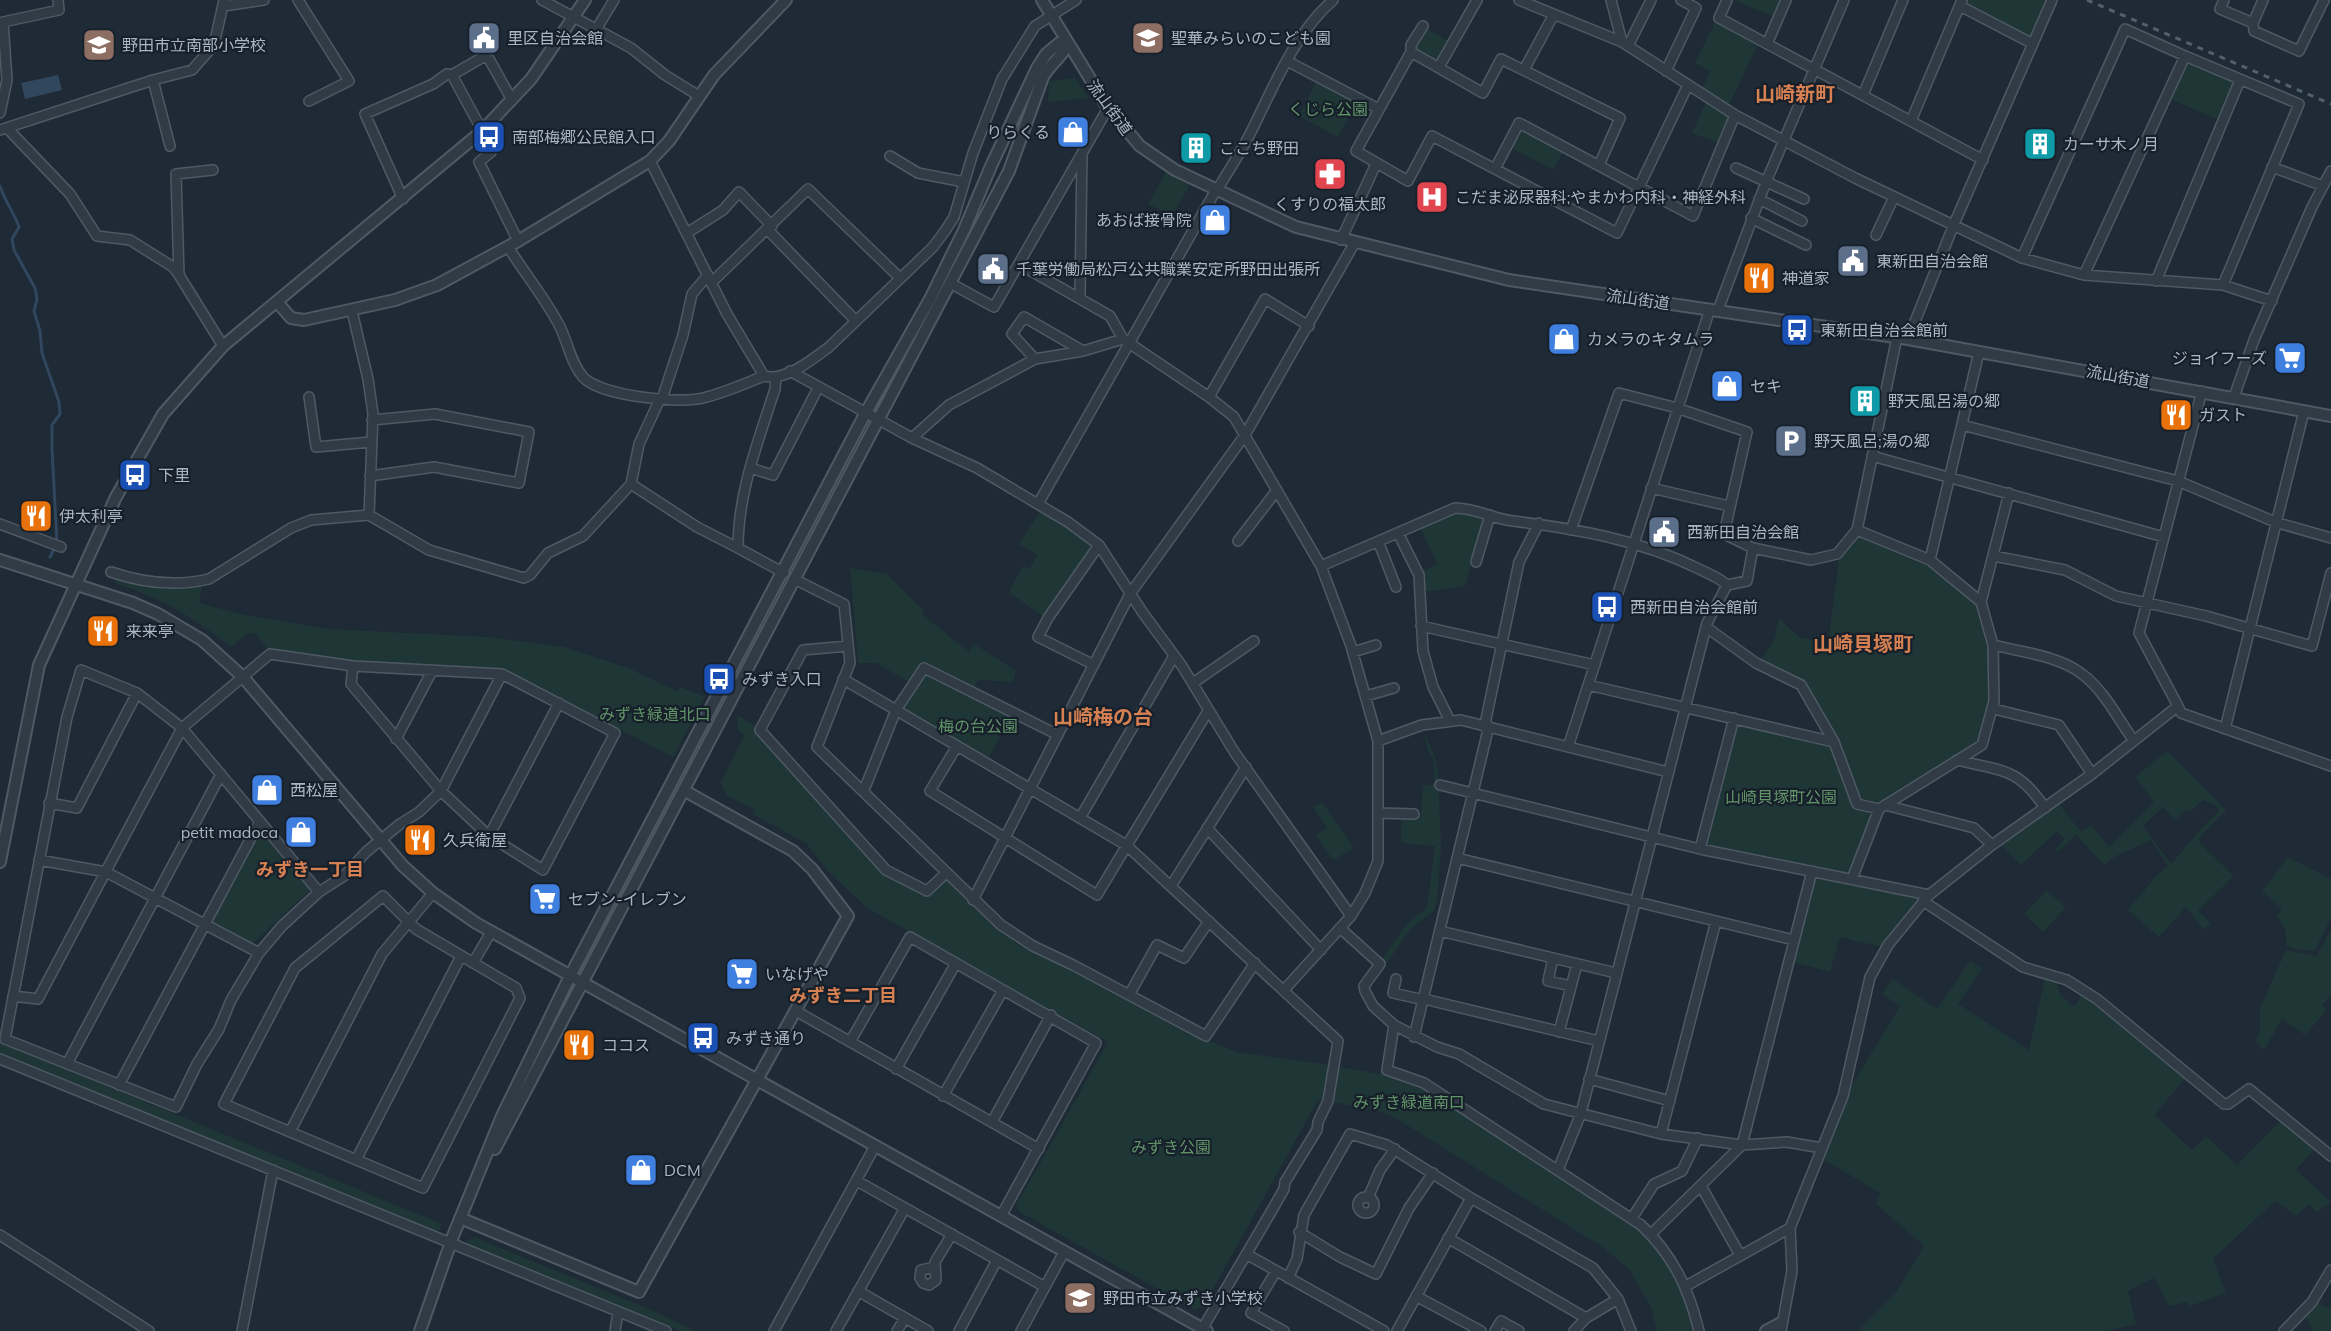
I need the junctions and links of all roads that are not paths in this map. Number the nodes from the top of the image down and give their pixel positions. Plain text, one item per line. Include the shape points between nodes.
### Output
1 (58, 0) edge
2 (264, 0) edge
3 (298, 0) edge
4 (542, 0) edge
5 (585, 0) edge
6 (614, 0) edge
7 (786, 0) edge
8 (1042, 0) edge
9 (1076, 0) edge
10 (1333, 0) edge
11 (1477, 0) edge
12 (1519, 0) edge
13 (1611, 0) edge
14 (1651, 0) edge
15 (1680, 0) edge
16 (1727, 0) edge
17 (1786, 0) edge
18 (1844, 0) edge
19 (1903, 0) edge
20 (2052, 0) edge
21 (2224, 0) edge
22 (2263, 0) edge
23 (2324, 0) edge
24 (224, 3) edge
25 (1961, 3) edge
26 (1050, 14) junction
27 (576, 16) junction
28 (1553, 16) junction
29 (2, 23) edge
30 (2253, 23) junction
31 (1422, 26) dead end
32 (597, 28) junction
33 (1068, 44) junction
34 (1625, 44) junction
35 (1767, 44) junction
36 (2033, 44) junction
37 (1411, 52) junction
38 (2185, 56) junction
39 (1287, 61) junction
40 (1438, 67) junction
41 (1524, 70) junction
42 (1814, 70) junction
43 (1666, 71) junction
44 (452, 75) junction
45 (153, 80) junction
46 (2240, 80) junction
47 (1688, 85) junction
48 (1863, 95) junction
49 (699, 96) junction
50 (512, 100) junction
51 (309, 101) dead end
52 (1108, 108) junction
53 (1379, 109) junction
54 (0, 113) edge
55 (1735, 115) junction
56 (1911, 121) junction
57 (3, 129) edge
58 (481, 132) junction
59 (1784, 139) junction
60 (170, 146) dead end
61 (1082, 150) junction
62 (890, 156) dead end
63 (1983, 160) junction
64 (650, 161) junction
65 (1376, 164) junction
66 (1599, 165) junction
67 (2272, 167) junction
68 (1736, 168) dead end
69 (1495, 169) junction
70 (213, 170) dead end
71 (2331, 171) edge
72 (964, 182) junction
73 (1766, 182) junction
74 (1065, 183) junction
75 (2323, 186) junction
76 (1641, 187) junction
77 (1080, 190) junction
78 (1217, 190) junction
79 (1894, 197) junction
80 (403, 199) junction
81 (1759, 199) junction
82 (1804, 199) dead end
83 (954, 217) junction
84 (1751, 218) junction
85 (1803, 221) dead end
86 (967, 224) junction
87 (1954, 224) junction
88 (770, 228) junction
89 (687, 233) junction
90 (1876, 235) dead end
91 (1341, 240) junction
92 (513, 244) junction
93 (1354, 244) junction
94 (1806, 245) dead end
95 (2022, 258) junction
96 (1019, 264) junction
97 (179, 275) junction
98 (2084, 275) junction
99 (900, 278) junction
100 (710, 279) junction
101 (2156, 281) junction
102 (950, 283) junction
103 (2223, 285) junction
104 (1080, 297) junction
105 (2272, 301) junction
106 (276, 302) junction
107 (1714, 310) junction
108 (352, 311) junction
109 (855, 320) junction
110 (1309, 326) junction
111 (1903, 338) junction
112 (1127, 342) junction
113 (223, 346) junction
114 (1083, 351) junction
115 (1979, 351) junction
116 (1035, 359) junction
117 (790, 371) junction
118 (764, 376) junction
119 (776, 377) junction
120 (818, 388) junction
121 (2202, 392) junction
122 (309, 397) dead end
123 (1209, 397) junction
124 (2234, 397) junction
125 (661, 399) junction
126 (1677, 408) junction
127 (2304, 411) junction
128 (866, 414) junction
129 (2331, 416) edge
130 (372, 420) junction
131 (879, 420) junction
132 (1962, 425) junction
133 (1245, 435) junction
134 (912, 438) junction
135 (372, 442) junction
136 (1872, 456) junction
137 (750, 468) junction
138 (370, 476) junction
139 (1950, 478) junction
140 (2178, 481) junction
141 (631, 484) junction
142 (1651, 488) junction
143 (1277, 490) junction
144 (2009, 493) junction
145 (1038, 504) junction
146 (1730, 506) junction
147 (1490, 515) junction
148 (369, 516) junction
149 (2275, 522) junction
150 (1539, 523) junction
151 (0, 524) edge
152 (1571, 530) junction
153 (1857, 530) junction
154 (1398, 533) junction
155 (2164, 537) junction
156 (2331, 538) edge
157 (1238, 541) dead end
158 (1378, 541) junction
159 (1634, 544) junction
160 (1099, 545) junction
161 (61, 548) dead end
162 (738, 548) junction
163 (1753, 548) junction
164 (1994, 556) junction
165 (0, 560) edge
166 (1930, 560) junction
167 (1476, 562) dead end
168 (1321, 566) junction
169 (111, 572) dead end
170 (2331, 573) edge
171 (789, 576) junction
172 (1727, 585) junction
173 (75, 586) junction
174 (1396, 587) dead end
175 (1130, 594) junction
176 (1982, 602) junction
177 (2147, 602) junction
178 (1421, 626) junction
179 (1706, 627) junction
180 (2249, 628) junction
181 (1254, 641) dead end
182 (1502, 644) junction
183 (1376, 645) dead end
184 (1993, 645) junction
185 (848, 646) junction
186 (1353, 652) junction
187 (1174, 656) junction
188 (1094, 665) junction
189 (1595, 665) junction
190 (353, 666) junction
191 (432, 671) junction
192 (502, 674) junction
193 (243, 677) junction
194 (843, 679) junction
195 (1193, 683) junction
196 (1588, 685) junction
197 (1395, 688) dead end
198 (137, 693) junction
199 (1366, 696) junction
200 (559, 704) junction
201 (2178, 706) junction
202 (1685, 709) junction
203 (1994, 709) junction
204 (896, 710) junction
205 (1208, 711) junction
206 (1734, 718) junction
207 (1450, 721) junction
208 (1486, 727) junction
209 (182, 728) junction
210 (2225, 729) junction
211 (1058, 735) junction
212 (396, 739) junction
213 (1378, 741) junction
214 (2134, 741) junction
215 (1834, 742) junction
216 (957, 746) junction
217 (1568, 747) junction
218 (1957, 760) junction
219 (2331, 766) edge
220 (1246, 767) junction
221 (1668, 772) junction
222 (221, 774) junction
223 (2092, 774) junction
224 (1440, 785) dead end
225 (1030, 789) junction
226 (864, 790) junction
227 (441, 791) junction
228 (685, 791) junction
229 (1473, 793) junction
230 (49, 803) junction
231 (1882, 807) junction
232 (2045, 808) junction
233 (1379, 813) junction
234 (1414, 814) dead end
235 (1080, 818) junction
236 (260, 821) junction
237 (1207, 828) junction
238 (489, 836) junction
239 (1652, 837) junction
240 (1004, 839) junction
241 (380, 841) junction
242 (1126, 845) junction
243 (1992, 845) junction
244 (1700, 849) junction
245 (1457, 858) junction
246 (39, 860) junction
247 (0, 862) edge
248 (1812, 871) junction
249 (106, 872) junction
250 (946, 873) junction
251 (1852, 879) junction
252 (1171, 886) junction
253 (319, 892) junction
254 (433, 893) junction
255 (1926, 898) junction
256 (155, 899) junction
257 (973, 900) junction
258 (1635, 900) junction
259 (1351, 916) junction
260 (1209, 921) junction
261 (1716, 921) junction
262 (409, 922) junction
263 (204, 925) junction
264 (1340, 928) junction
265 (1440, 931) junction
266 (491, 932) junction
267 (1794, 940) junction
268 (1321, 950) junction
269 (259, 953) junction
270 (461, 956) junction
271 (1553, 958) junction
272 (474, 963) junction
273 (956, 963) junction
274 (1255, 963) junction
275 (1577, 964) junction
276 (1616, 973) junction
277 (570, 976) junction
278 (1396, 980) dead end
279 (583, 983) junction
280 (1571, 986) junction
281 (1003, 990) junction
282 (1284, 990) junction
283 (1129, 995) junction
284 (14, 996) junction
285 (1424, 1000) junction
286 (796, 1011) junction
287 (1051, 1016) junction
288 (1394, 1025) junction
289 (1560, 1032) junction
290 (1414, 1036) junction
291 (1599, 1041) junction
292 (850, 1042) junction
293 (0, 1059) edge
294 (67, 1064) junction
295 (896, 1069) junction
296 (1589, 1079) junction
297 (757, 1080) junction
298 (119, 1085) junction
299 (943, 1096) junction
300 (1670, 1101) junction
301 (1581, 1113) junction
302 (992, 1122) junction
303 (290, 1132) junction
304 (1661, 1134) junction
305 (1698, 1138) junction
306 (1742, 1145) junction
307 (875, 1146) junction
308 (1822, 1148) junction
309 (1039, 1149) junction
310 (1395, 1149) junction
311 (2331, 1156) edge
312 (356, 1160) junction
313 (273, 1170) junction
314 (1558, 1170) junction
315 (1433, 1173) junction
316 (857, 1181) junction
317 (1701, 1186) junction
318 (1368, 1198) dead end
319 (1471, 1198) junction
320 (905, 1208) junction
321 (1001, 1216) junction
322 (460, 1218) junction
323 (1632, 1218) junction
324 (1790, 1228) junction
325 (1299, 1232) junction
326 (952, 1234) junction
327 (1651, 1234) junction
328 (0, 1235) edge
329 (1448, 1238) junction
330 (450, 1244) junction
331 (1064, 1252) junction
332 (1248, 1255) junction
333 (1740, 1255) junction
334 (997, 1260) junction
335 (934, 1267) dead end
336 (2331, 1270) edge
337 (1276, 1271) junction
338 (1288, 1278) junction
339 (1686, 1286) junction
340 (1045, 1287) junction
341 (858, 1292) junction
342 (1416, 1296) junction
343 (1618, 1299) junction
344 (618, 1312) junction
345 (904, 1318) junction
346 (1586, 1318) junction
347 (1781, 1327) edge
348 (1204, 1330) edge
349 (149, 1331) edge
350 (242, 1331) edge
351 (420, 1331) edge
352 (615, 1331) edge
353 (666, 1331) edge
354 (774, 1331) edge
355 (836, 1331) edge
356 (897, 1331) edge
357 (928, 1331) edge
358 (959, 1331) edge
359 (1021, 1331) edge
360 (1284, 1331) edge
361 (1384, 1331) edge
362 (1397, 1331) edge
363 (1481, 1331) edge
364 (1495, 1331) edge
365 (1519, 1331) edge
366 (1574, 1331) edge
367 (1631, 1331) edge
368 (1699, 1331) edge
369 (1766, 1331) edge
370 (2284, 1331) edge

1 - 29 street via 59,10
2 - 24 street
3 - 51 street via 349,81
4 - 27 street
5 - 27 street
6 - 32 street
7 - 49 street via 731,55
8 - 26 street, 流山街道
9 - 26 street
10 - 39 street
11 - 40 street
12 - 28 street
13 - 34 street
14 - 34 street
15 - 43 street via 1696,8
16 - 35 street via 1719,18
17 - 35 street
18 - 42 street
19 - 48 street
20 - 36 street
21 - 30 street via 2220,9
22 - 30 street
23 - 30 street via 2299,51 2254,31
24 - 45 street via 214,45 192,70
25 - 36 street
25 - 56 street
26 - 33 street, 流山街道
26 - 72 street via 1035,26 1002,79
27 - 32 street
27 - 50 street
28 - 34 street
28 - 41 street
29 - 54 street via 7,80
31 - 37 street
32 - 49 street
33 - 52 street, 流山街道
33 - 86 street via 1059,43 1040,62
33 - 102 street via 1043,77 1009,171
34 - 43 street
35 - 42 street
36 - 63 street
37 - 40 street
37 - 53 street
38 - 46 street
38 - 95 street via 2125,29
38 - 98 street
39 - 53 street
39 - 78 street
40 - 41 street via 1483,93 1501,59
41 - 66 street via 1620,118
42 - 48 street
42 - 59 street
43 - 47 street
44 - 50 street via 483,57 489,59
44 - 58 street
44 - 80 street via 365,114
45 - 57 street
45 - 60 street
46 - 67 street via 2299,104
46 - 101 street
47 - 55 street
47 - 76 street
48 - 56 street
49 - 64 street via 669,141
50 - 58 street
52 - 61 street
52 - 78 street, 流山街道 via 1140,146 1175,170
53 - 65 street via 1356,151
55 - 59 street
55 - 76 street via 1693,216
56 - 63 street
57 - 97 street via 70,194 97,236 130,240 173,267
58 - 80 street
58 - 92 street via 491,152 479,162
59 - 73 street
59 - 79 street
61 - 74 street
61 - 77 street
62 - 72 street via 918,173
63 - 87 street
64 - 89 street
64 - 92 street
65 - 69 street via 1408,182 1432,136
65 - 91 street
66 - 69 street via 1519,123
66 - 76 street
67 - 75 street
67 - 103 street
68 - 73 street
69 - 76 street via 1617,233
70 - 97 street via 176,174
71 - 75 street
72 - 83 street
73 - 81 street
73 - 82 street
74 - 77 street
74 - 96 street
75 - 105 street
77 - 104 street
78 - 91 street, 流山街道 via 1296,227
78 - 112 street
79 - 87 street
79 - 90 street
80 - 106 street
81 - 84 street
81 - 85 street
83 - 86 street
83 - 99 street via 933,247
84 - 94 street
84 - 107 street
86 - 128 street
87 - 95 street
87 - 111 street
88 - 89 street via 739,192 723,210
88 - 99 street via 808,189
88 - 100 street
88 - 109 street
89 - 100 street
91 - 93 street, 流山街道
92 - 108 street via 437,285
92 - 125 street via 558,322 584,378 610,390
93 - 107 street, 流山街道 via 1509,280
93 - 110 street
95 - 98 street
96 - 102 street via 994,307
96 - 104 street
97 - 113 street
98 - 101 street
99 - 109 street
100 - 118 street
100 - 125 street via 692,294
101 - 103 street
102 - 131 street
103 - 105 street
104 - 112 street via 1110,316
105 - 124 street
106 - 108 street via 296,320
106 - 113 street
107 - 111 street, 流山街道
107 - 126 street
108 - 130 street via 369,379
109 - 117 street via 829,347
110 - 123 street via 1265,299
110 - 133 street
111 - 115 street, 流山街道
111 - 136 street
112 - 114 street
112 - 123 street
112 - 145 street
113 - 173 street via 177,396 149,435
114 - 116 street
114 - 116 street via 1024,317 1012,334
115 - 121 street, 流山街道
115 - 132 street
116 - 134 street via 949,405
117 - 119 street
117 - 120 street
118 - 119 street
118 - 125 street via 702,398
119 - 137 street
120 - 128 street
120 - 137 street via 773,475
121 - 124 street, 流山街道
121 - 140 street
122 - 135 street via 316,447
123 - 133 street via 1234,417
124 - 127 street, 流山街道
125 - 141 street via 639,444
126 - 142 street
126 - 146 street via 1747,432
126 - 152 street via 1619,393
127 - 129 street, 流山街道
127 - 149 street
128 - 131 street
128 - 171 street
130 - 135 street
130 - 138 street via 435,414 529,432 519,483 434,467
131 - 134 street
131 - 171 street
132 - 139 street
132 - 140 street
133 - 143 street
133 - 175 street
134 - 145 street via 951,454
135 - 138 street
136 - 139 street
136 - 153 street
137 - 162 street via 742,492
138 - 148 street
139 - 144 street
139 - 166 street
140 - 149 street
140 - 155 street
141 - 148 street via 584,536 548,553 524,578 429,550
141 - 162 street via 697,527
142 - 146 street
142 - 159 street
143 - 157 street
143 - 168 street
144 - 155 street
144 - 164 street
145 - 160 street
146 - 163 street via 1724,534
147 - 150 street
147 - 154 street via 1455,508
147 - 167 street
148 - 169 street via 311,520 208,579 196,582 147,582
149 - 156 street
149 - 180 street
150 - 152 street
150 - 182 street via 1519,562
151 - 161 street
152 - 159 street
153 - 163 street via 1837,554 1811,560
153 - 166 street
154 - 158 street
154 - 178 street via 1419,575
155 - 177 street
158 - 168 street
158 - 174 street
159 - 172 street via 1671,555
159 - 189 street
160 - 175 street
160 - 188 street via 1038,637
162 - 171 street
163 - 172 street via 1747,581
164 - 176 street
164 - 177 street via 2066,570 2116,596
165 - 173 street
166 - 176 street
168 - 186 street
170 - 180 street via 2312,646
171 - 185 street via 844,604
171 - 228 street
171 - 277 street
172 - 179 street
173 - 193 street via 134,603 168,619 202,640
173 - 247 street via 35,676
175 - 187 street
175 - 188 street
176 - 184 street
177 - 180 street
177 - 201 street via 2139,633
178 - 182 street
178 - 207 street via 1427,671
179 - 202 street
179 - 215 street via 1756,663 1801,685
180 - 210 street
181 - 195 street
182 - 189 street
182 - 208 street
183 - 186 street
184 - 203 street
184 - 214 street via 2065,664 2082,674 2097,688
185 - 194 street via 850,663
185 - 250 street via 802,650 760,730 886,870 927,891
186 - 199 street
187 - 195 street
187 - 235 street
188 - 211 street
189 - 196 street
190 - 191 street
190 - 193 street via 270,654
190 - 212 street via 351,684
191 - 192 street
191 - 212 street
192 - 200 street
192 - 227 street
193 - 209 street
193 - 241 street
194 - 204 street
194 - 226 street via 817,747
195 - 205 street
196 - 202 street
196 - 217 street
197 - 199 street
198 - 209 street
198 - 230 street via 77,808
198 - 230 street via 81,670
199 - 213 street
200 - 238 street
200 - 238 street via 615,733 543,870
201 - 210 street via 2181,713
201 - 214 street
202 - 206 street
202 - 221 street
203 - 218 street via 1982,745
203 - 223 street via 2059,725
204 - 211 street via 924,668
204 - 216 street
204 - 226 street
205 - 220 street
205 - 242 street
206 - 215 street
206 - 244 street
207 - 208 street
207 - 213 street via 1422,725
208 - 217 street
208 - 229 street
209 - 222 street
209 - 249 street
210 - 219 street
211 - 225 street
212 - 227 street
213 - 233 street
214 - 223 street
215 - 231 street via 1857,804
216 - 225 street
216 - 240 street via 930,791
217 - 221 street
218 - 231 street
218 - 232 street via 2017,776 2032,788
220 - 237 street
220 - 259 street
221 - 239 street
222 - 236 street
222 - 256 street
223 - 232 street
224 - 229 street
225 - 235 street
225 - 240 street
226 - 250 street
227 - 238 street
227 - 241 street
228 - 279 street
228 - 286 street via 793,851 848,916
229 - 239 street
229 - 245 street
230 - 246 street
231 - 243 street via 1974,828
231 - 251 street
232 - 243 street
233 - 234 street
233 - 259 street via 1377,861
235 - 242 street
236 - 253 street
236 - 263 street
237 - 252 street
237 - 268 street
239 - 244 street
239 - 258 street
240 - 242 street via 1097,895
240 - 257 street
241 - 253 street via 344,876
241 - 254 street
242 - 252 street
243 - 255 street
244 - 248 street
245 - 258 street
245 - 265 street
246 - 249 street
246 - 284 street
248 - 251 street
248 - 267 street
249 - 256 street
249 - 284 street via 38,999
250 - 257 street
251 - 255 street
252 - 260 street
253 - 269 street
254 - 262 street
254 - 266 street
255 - 308 street via 1888,945 1870,977 1843,1096
255 - 311 street via 2023,968 2067,980 2097,999 2224,1104 2248,1089
256 - 263 street
256 - 294 street
257 - 283 street via 1016,936
258 - 261 street
258 - 276 street
259 - 264 street
260 - 274 street
260 - 283 street via 1184,958 1157,945
261 - 267 street
261 - 300 street
262 - 270 street
262 - 303 street via 382,954
262 - 303 street via 383,896 295,968 224,1104
263 - 269 street
263 - 298 street
264 - 268 street
264 - 288 street via 1380,964 1364,986 1365,991 1373,1006
265 - 271 street
265 - 285 street
266 - 272 street
266 - 277 street
267 - 306 street
268 - 282 street
269 - 298 street via 176,1107
270 - 272 street
270 - 312 street
271 - 275 street
271 - 280 street via 1548,981
272 - 312 street via 516,988 520,998 423,1188
273 - 281 street
273 - 292 street via 910,937
273 - 295 street
274 - 282 street
274 - 283 street via 1206,1036
275 - 276 street
275 - 280 street
276 - 291 street
277 - 279 street
277 - 322 street via 510,1100
278 - 285 street via 1393,993
279 - 297 street
279 - 322 street
280 - 289 street
281 - 287 street
281 - 299 street
282 - 332 street via 1338,1041 1328,1101 1317,1130
284 - 294 street via 5,1039
285 - 289 street
285 - 290 street
286 - 292 street
286 - 297 street
287 - 302 street
287 - 309 street via 1096,1042
288 - 290 street
288 - 314 street via 1387,1070 1416,1078
289 - 291 street
290 - 301 street via 1459,1054 1544,1104
291 - 296 street
292 - 295 street
293 - 313 street
294 - 298 street
295 - 299 street
296 - 300 street
296 - 301 street
297 - 307 street
297 - 322 street via 639,1292
299 - 302 street
300 - 304 street
301 - 304 street
301 - 314 street
302 - 309 street
303 - 312 street
304 - 305 street
305 - 306 street
305 - 323 street via 1682,1171 1654,1184
306 - 308 street via 1787,1142
306 - 317 street
307 - 316 street
307 - 321 street
308 - 324 street
309 - 321 street
310 - 315 street
310 - 318 street via 1380,1170
310 - 325 street via 1350,1134 1304,1215
313 - 330 street
313 - 350 street
314 - 323 street
315 - 319 street
315 - 325 street via 1409,1208 1376,1274
316 - 320 street
316 - 354 street
317 - 327 street
317 - 333 street
319 - 329 street
319 - 343 street via 1587,1263 1604,1278
320 - 326 street
320 - 341 street
321 - 331 street
322 - 330 street
323 - 327 street
324 - 333 street
324 - 347 street via 1792,1271
325 - 338 street via 1297,1259
326 - 334 street
326 - 335 street
327 - 339 street
328 - 349 street
329 - 342 street
329 - 346 street
330 - 344 street
330 - 351 street
331 - 340 street
331 - 348 street
332 - 337 street
332 - 348 street
333 - 339 street
334 - 340 street
334 - 358 street
336 - 370 street via 2312,1302
337 - 338 street
337 - 360 street via 1251,1313
338 - 361 street
339 - 368 street
340 - 359 street
341 - 345 street
341 - 355 street
342 - 362 street
342 - 363 street
343 - 346 street
343 - 367 street
344 - 352 street
344 - 353 street
345 - 356 street
345 - 357 street
346 - 366 street
347 - 369 street
364 - 365 street via 1501,1321

